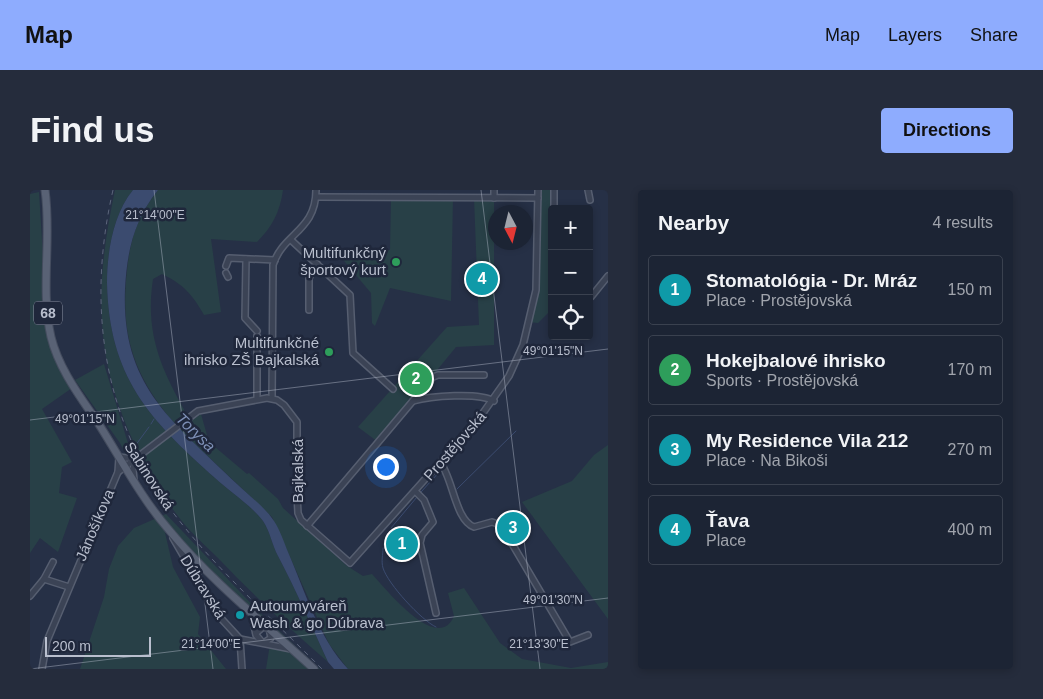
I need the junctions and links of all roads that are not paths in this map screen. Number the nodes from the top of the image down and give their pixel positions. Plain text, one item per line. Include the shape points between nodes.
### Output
1 (45, 190) edge
2 (316, 190) edge
3 (444, 190) edge
4 (494, 190) edge
5 (538, 190) edge
6 (554, 190) edge
7 (588, 190) edge
8 (316, 197) junction
9 (444, 197) junction
10 (494, 198) junction
11 (538, 198) junction
12 (590, 200) dead end
13 (554, 205) edge
14 (291, 240) junction
15 (246, 258) junction
16 (275, 260) junction
17 (317, 264) junction
18 (227, 272) dead end
19 (608, 276) edge
20 (593, 295) edge
21 (309, 310) dead end
22 (484, 375) dead end
23 (393, 389) dead end
24 (421, 391) junction
25 (272, 398) junction
26 (424, 398) junction
27 (257, 399) junction
28 (494, 400) junction
29 (413, 401) junction
30 (119, 456) junction
31 (135, 459) junction
32 (440, 462) junction
33 (126, 466) junction
34 (118, 472) junction
35 (134, 480) junction
36 (415, 491) junction
37 (307, 526) junction
38 (169, 531) junction
39 (53, 562) dead end
40 (350, 563) joint
41 (44, 579) junction
42 (69, 587) junction
43 (30, 596) edge
44 (249, 610) junction
45 (436, 613) dead end
46 (269, 628) junction
47 (256, 634) junction
48 (588, 635) dead end
49 (240, 639) junction
50 (252, 640) junction
51 (262, 642) junction
52 (293, 650) junction
53 (42, 669) edge
54 (242, 669) edge
55 (314, 669) edge

1 - 30 main road, Sabinovská / 68 via 48,316 53,343 68,376
2 - 8 street
3 - 9 street
4 - 10 street
5 - 11 street, Prostějovská
6 - 13 street
7 - 12 street
8 - 9 street
8 - 14 street via 309,220
9 - 10 street
10 - 11 street
11 - 28 street, Prostějovská via 538,266 531,319 520,352
14 - 16 street
14 - 17 street
15 - 16 street
15 - 18 street via 229,258
15 - 27 street via 245,318 257,334
16 - 25 street
17 - 21 street via 309,278
17 - 23 street via 350,295 353,353
19 - 20 street
22 - 24 street via 438,374
24 - 26 street
24 - 29 street
25 - 27 street
25 - 37 street, Bajkalská via 284,405 297,422 298,513
26 - 28 street, Prostějovská
26 - 29 street, Prostějovská
27 - 31 street via 207,408 190,415
28 - 32 street, Prostějovská
29 - 37 street
30 - 31 street
30 - 33 main road, Sabinovská / 68
30 - 34 street
31 - 33 street
31 - 35 street
32 - 36 street, Prostějovská
32 - 48 street via 446,468 467,523 474,527 492,522 501,525 570,642
33 - 34 street, Jánošíkova
33 - 35 main road, Sabinovská / 68
34 - 42 street, Jánošíkova
35 - 38 main road, Sabinovská / 68
36 - 40 street, Prostějovská
36 - 45 street, Prostějovská via 424,500 433,522 420,543
37 - 40 street, Bajkalská
38 - 44 main road, Sabinovská / 68
38 - 49 street, Dúbravská via 217,614
39 - 41 street, Jánošíkova
41 - 42 street
41 - 43 street, Jánošíkova
42 - 53 street, Jánošíkova via 47,641
44 - 46 main road, Sabinovská / 68
44 - 47 street
46 - 47 street via 263,626
46 - 51 street via 270,638
46 - 52 main road, Sabinovská / 68
47 - 50 street
47 - 51 street
49 - 50 street
49 - 54 street
50 - 51 street
51 - 52 street
52 - 55 main road, 68

